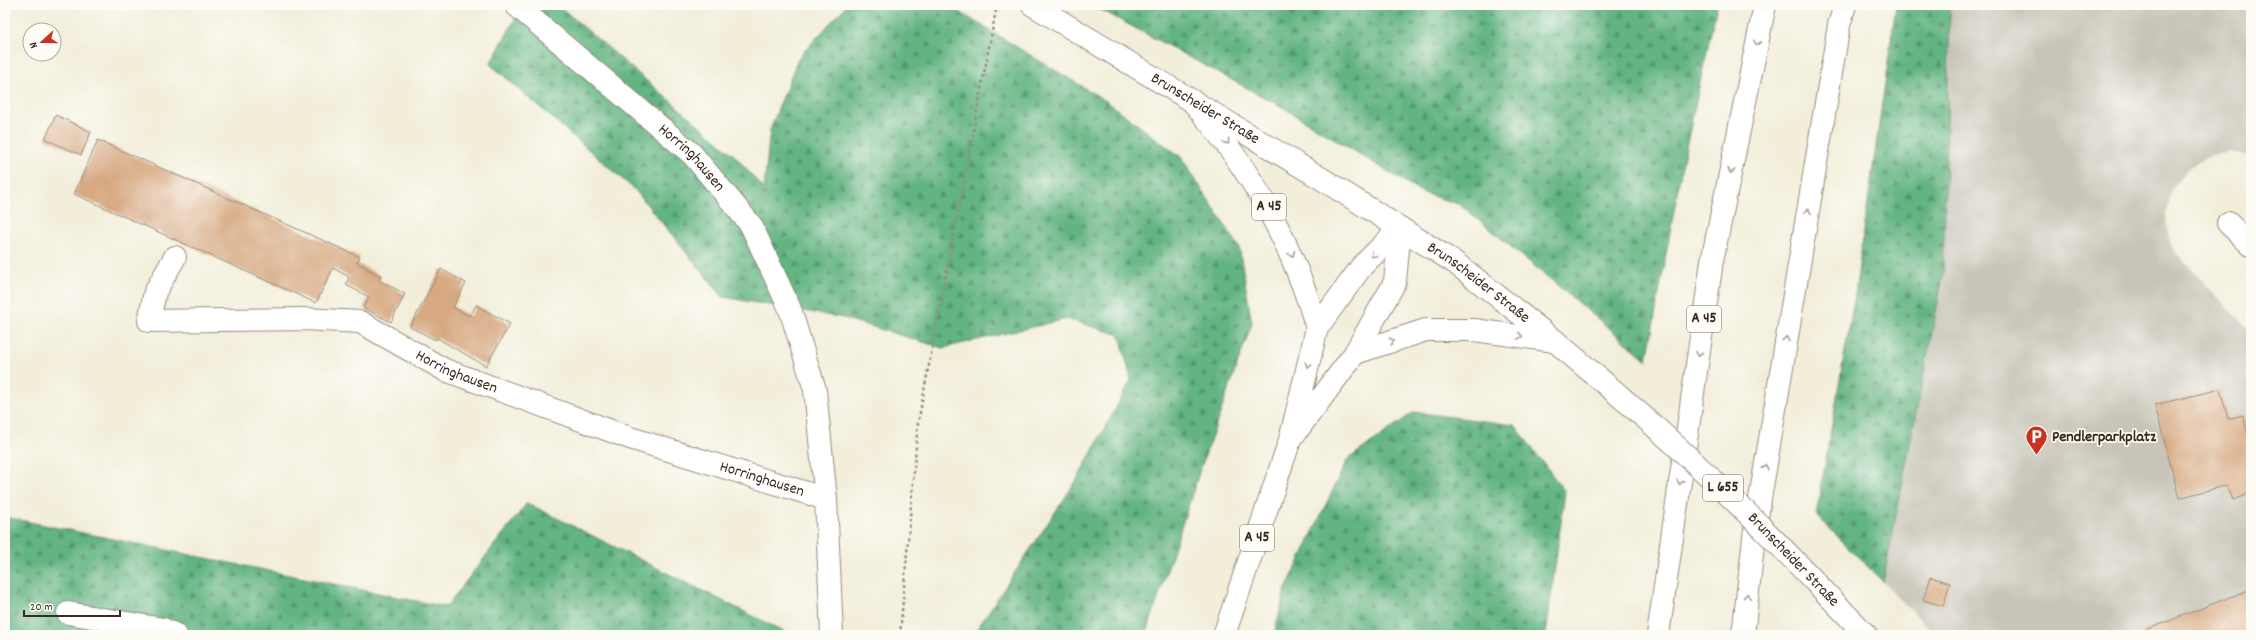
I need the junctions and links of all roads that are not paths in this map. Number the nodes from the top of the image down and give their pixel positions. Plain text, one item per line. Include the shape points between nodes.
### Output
1 (516, 5) edge
2 (1033, 5) edge
3 (1765, 5) edge
4 (1845, 5) edge
5 (1192, 102) junction
6 (2228, 223) dead end
7 (1400, 228) junction
8 (2251, 245) edge
9 (175, 257) dead end
10 (1317, 328) junction
11 (1555, 341) junction
12 (1355, 353) junction
13 (1290, 440) junction
14 (826, 499) junction
15 (68, 613) dead end
16 (176, 635) edge
17 (832, 635) edge
18 (1224, 635) edge
19 (1658, 635) edge
20 (1743, 635) edge
21 (1866, 635) edge

1 - 14 main road, Horringhausen via 692,154 751,225 790,309 815,390
2 - 5 main road, Brunscheider Straße / L 655
3 -> 19 main road, A 45 via 1712,261
20 -> 4 main road via 1755,529 1839,24
5 - 7 main road, Brunscheider Straße / L 655
5 -> 10 main road, A 45 via 1222,136 1272,212 1292,253
6 - 8 main road
7 -> 10 main road, A 45 via 1362,266
7 - 11 main road, Brunscheider Straße / L 655 via 1454,262
7 - 12 main road, A 45 via 1395,282
9 - 14 main road, Horringhausen via 155,292 149,321 304,319 360,322 445,370 630,438
10 -> 13 main road, A 45
12 -> 11 main road via 1426,330 1474,330
11 - 21 main road, Brunscheider Straße / L 655, bridge via 1669,438 1730,495
12 - 13 main road, A 45
13 - 18 main road, A 45
14 - 17 main road, Horringhausen
15 - 16 main road via 163,629

